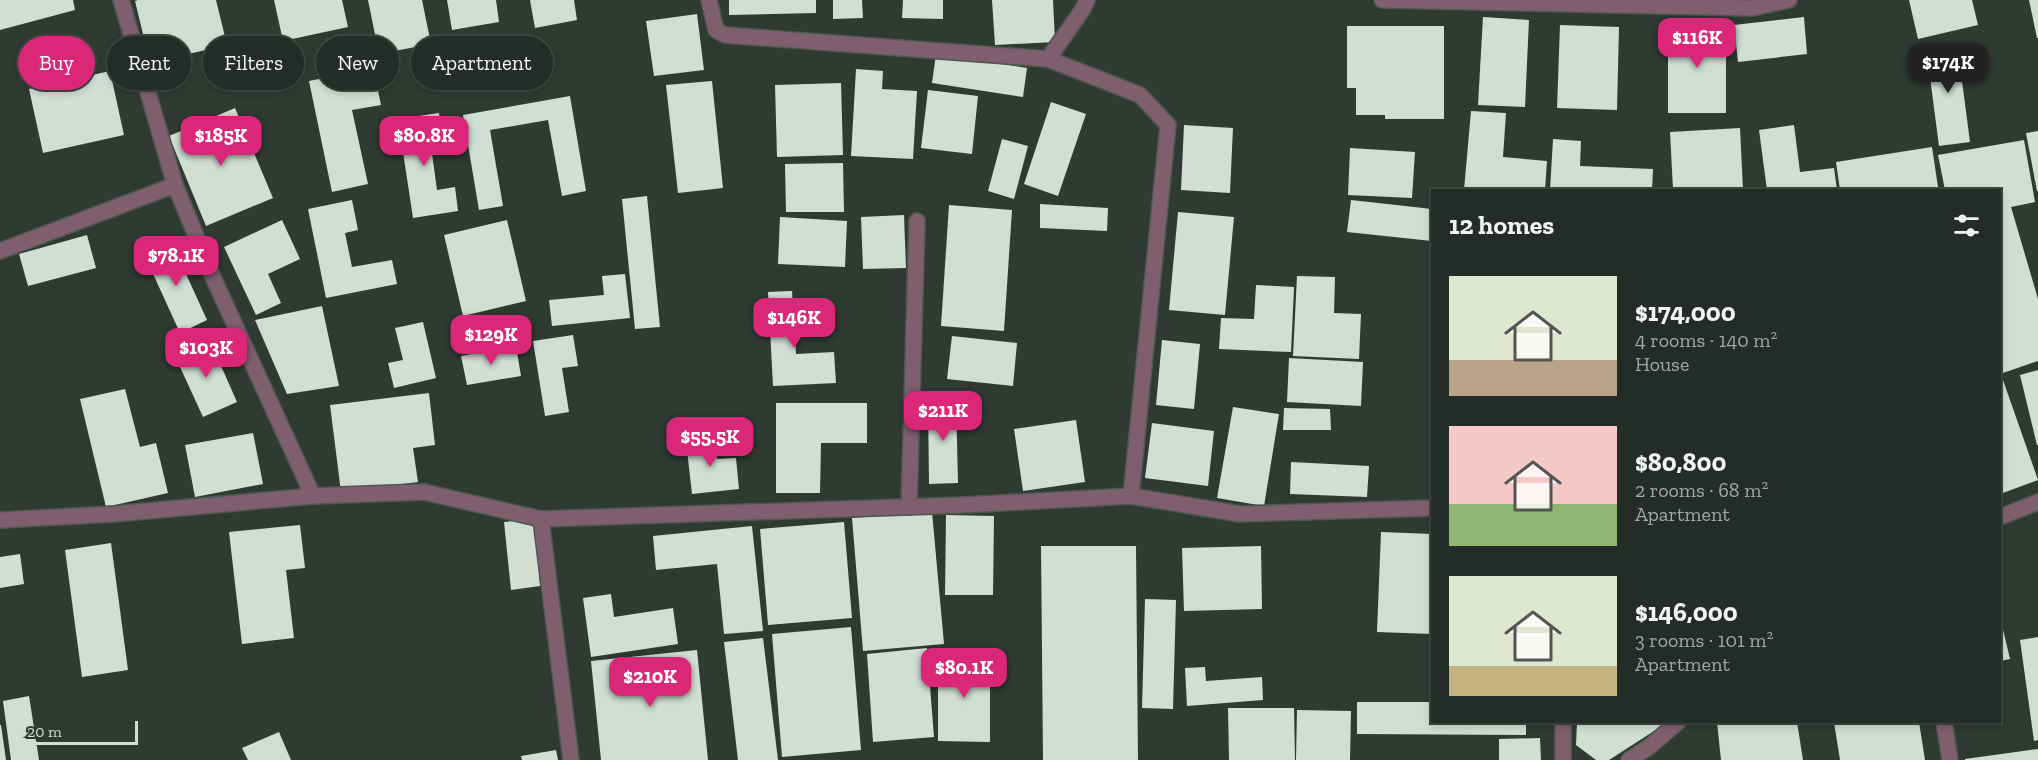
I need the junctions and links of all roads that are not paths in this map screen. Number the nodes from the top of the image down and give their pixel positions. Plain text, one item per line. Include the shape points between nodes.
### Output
1 (121, 0) edge
2 (709, 0) edge
3 (1087, 0) edge
4 (1382, 0) edge
5 (1789, 0) edge
6 (1048, 59) junction
7 (175, 185) junction
8 (917, 221) dead end
9 (0, 251) edge
10 (1131, 495) junction
11 (313, 496) junction
12 (2038, 502) edge
13 (909, 507) junction
14 (1431, 508) edge
15 (2001, 518) edge
16 (541, 519) junction
17 (0, 520) edge
18 (1563, 723) edge
19 (1677, 723) edge
20 (1944, 723) edge
21 (571, 760) edge
22 (1563, 760) edge
23 (1629, 760) edge
24 (1950, 760) edge

1 - 7 street
2 - 6 street via 716,30 725,35
3 - 6 street
4 - 5 street via 1752,8
6 - 10 street via 1140,95 1168,125
7 - 9 street
7 - 11 street
8 - 13 street
10 - 13 street
10 - 14 street via 1240,514
11 - 16 street via 424,492
11 - 17 street
12 - 15 street
13 - 16 street
16 - 21 street
18 - 22 street
19 - 23 street
20 - 24 street

